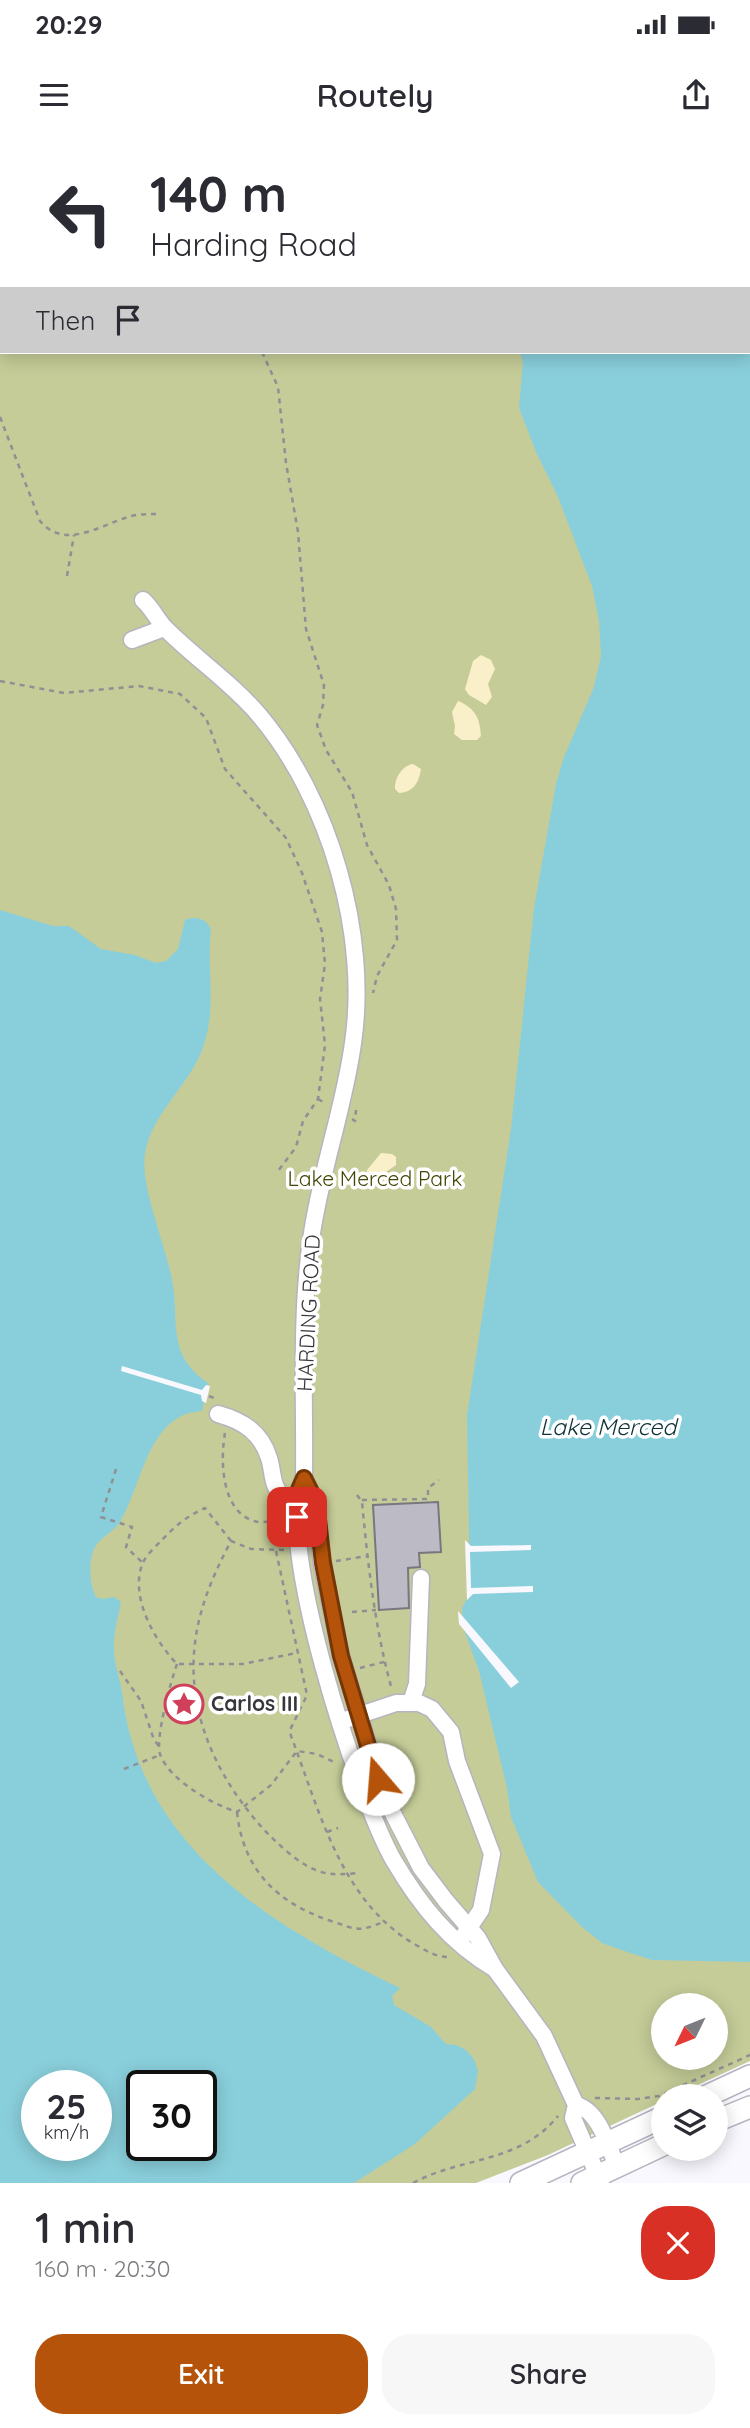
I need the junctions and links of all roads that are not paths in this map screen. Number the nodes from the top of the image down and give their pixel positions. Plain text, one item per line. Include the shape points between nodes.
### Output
1 (143, 600) dead end
2 (164, 628) junction
3 (132, 640) dead end
4 (223, 1415) road end
5 (304, 1478) junction
6 (297, 1517) junction
7 (421, 1578) dead end
8 (404, 1703) junction
9 (358, 1716) junction
10 (339, 1721) junction
11 (470, 1929) junction
12 (462, 1947) junction
13 (495, 1969) junction
14 (750, 2076) edge
15 (728, 2086) edge
16 (583, 2102) junction
17 (750, 2109) edge
18 (728, 2117) edge
19 (651, 2122) edge
20 (606, 2143) junction
21 (651, 2151) edge
22 (586, 2152) junction
23 (617, 2167) junction
24 (594, 2181) edge
25 (520, 2183) edge

1 - 2 street, HARDING ROAD
2 - 3 street
2 - 5 street, HARDING ROAD via 241,696 288,754 323,828 351,925 358,996 353,1044 307,1276
4 - 6 street via 241,1420 259,1436 275,1485
5 - 6 street, HARDING ROAD via 297,1494
5 - 9 street, HARDING ROAD via 316,1502 323,1563
6 - 10 street, HARDING ROAD via 312,1615
7 - 8 street via 417,1684
8 - 9 street
8 - 11 street via 432,1709 451,1732 457,1761 492,1854 481,1910
9 - 10 street
9 - 11 street, HARDING ROAD via 401,1832 433,1886
10 - 12 street, HARDING ROAD via 374,1822 393,1860 430,1914
11 - 12 street
11 - 13 street, HARDING ROAD
12 - 13 street, HARDING ROAD
13 - 16 street, HARDING ROAD via 544,2036
14 - 15 main road
16 - 20 street, HARDING ROAD
16 - 22 street, HARDING ROAD via 573,2118
17 - 18 main road
19 - 20 main road
20 - 22 main road
20 - 23 street, HARDING ROAD
21 - 23 main road
22 - 24 street, HARDING ROAD
22 - 25 main road
23 - 24 main road

